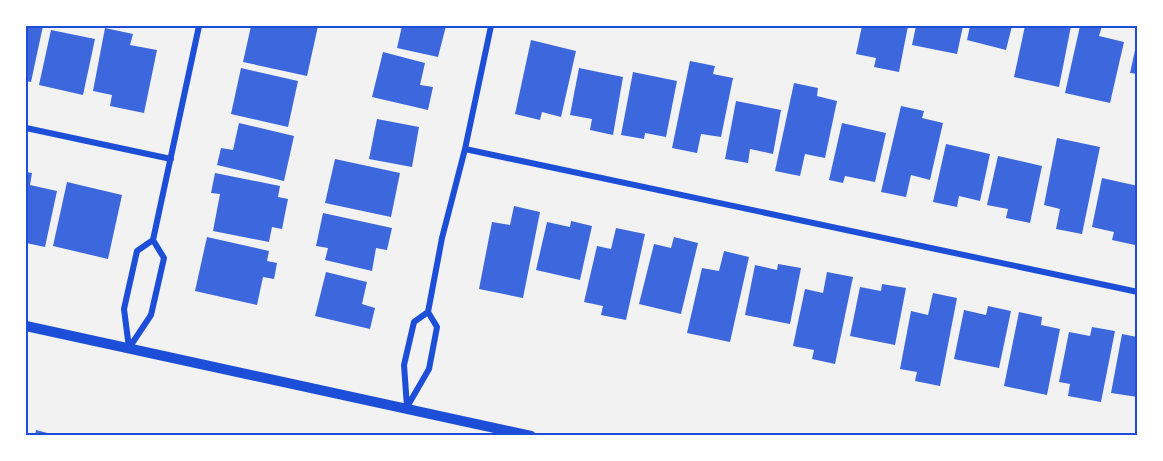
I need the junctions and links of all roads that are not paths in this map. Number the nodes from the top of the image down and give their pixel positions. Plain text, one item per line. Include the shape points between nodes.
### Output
1 (199, 26) edge
2 (491, 26) edge
3 (26, 129) edge
4 (465, 148) junction
5 (171, 159) junction
6 (153, 240) junction
7 (1137, 292) edge
8 (428, 312) junction
9 (26, 326) edge
10 (129, 348) junction
11 (407, 407) junction
12 (531, 435) edge

1 - 5 street
2 - 4 street
3 - 5 street
4 - 7 street
4 - 8 street
5 - 6 street
6 - 10 street via 137,251 134,263 124,309
6 - 10 street via 164,258 151,315
8 - 11 street via 414,322 404,364
8 - 11 street via 436,327 429,369
9 - 10 street
10 - 11 street
11 - 12 street

